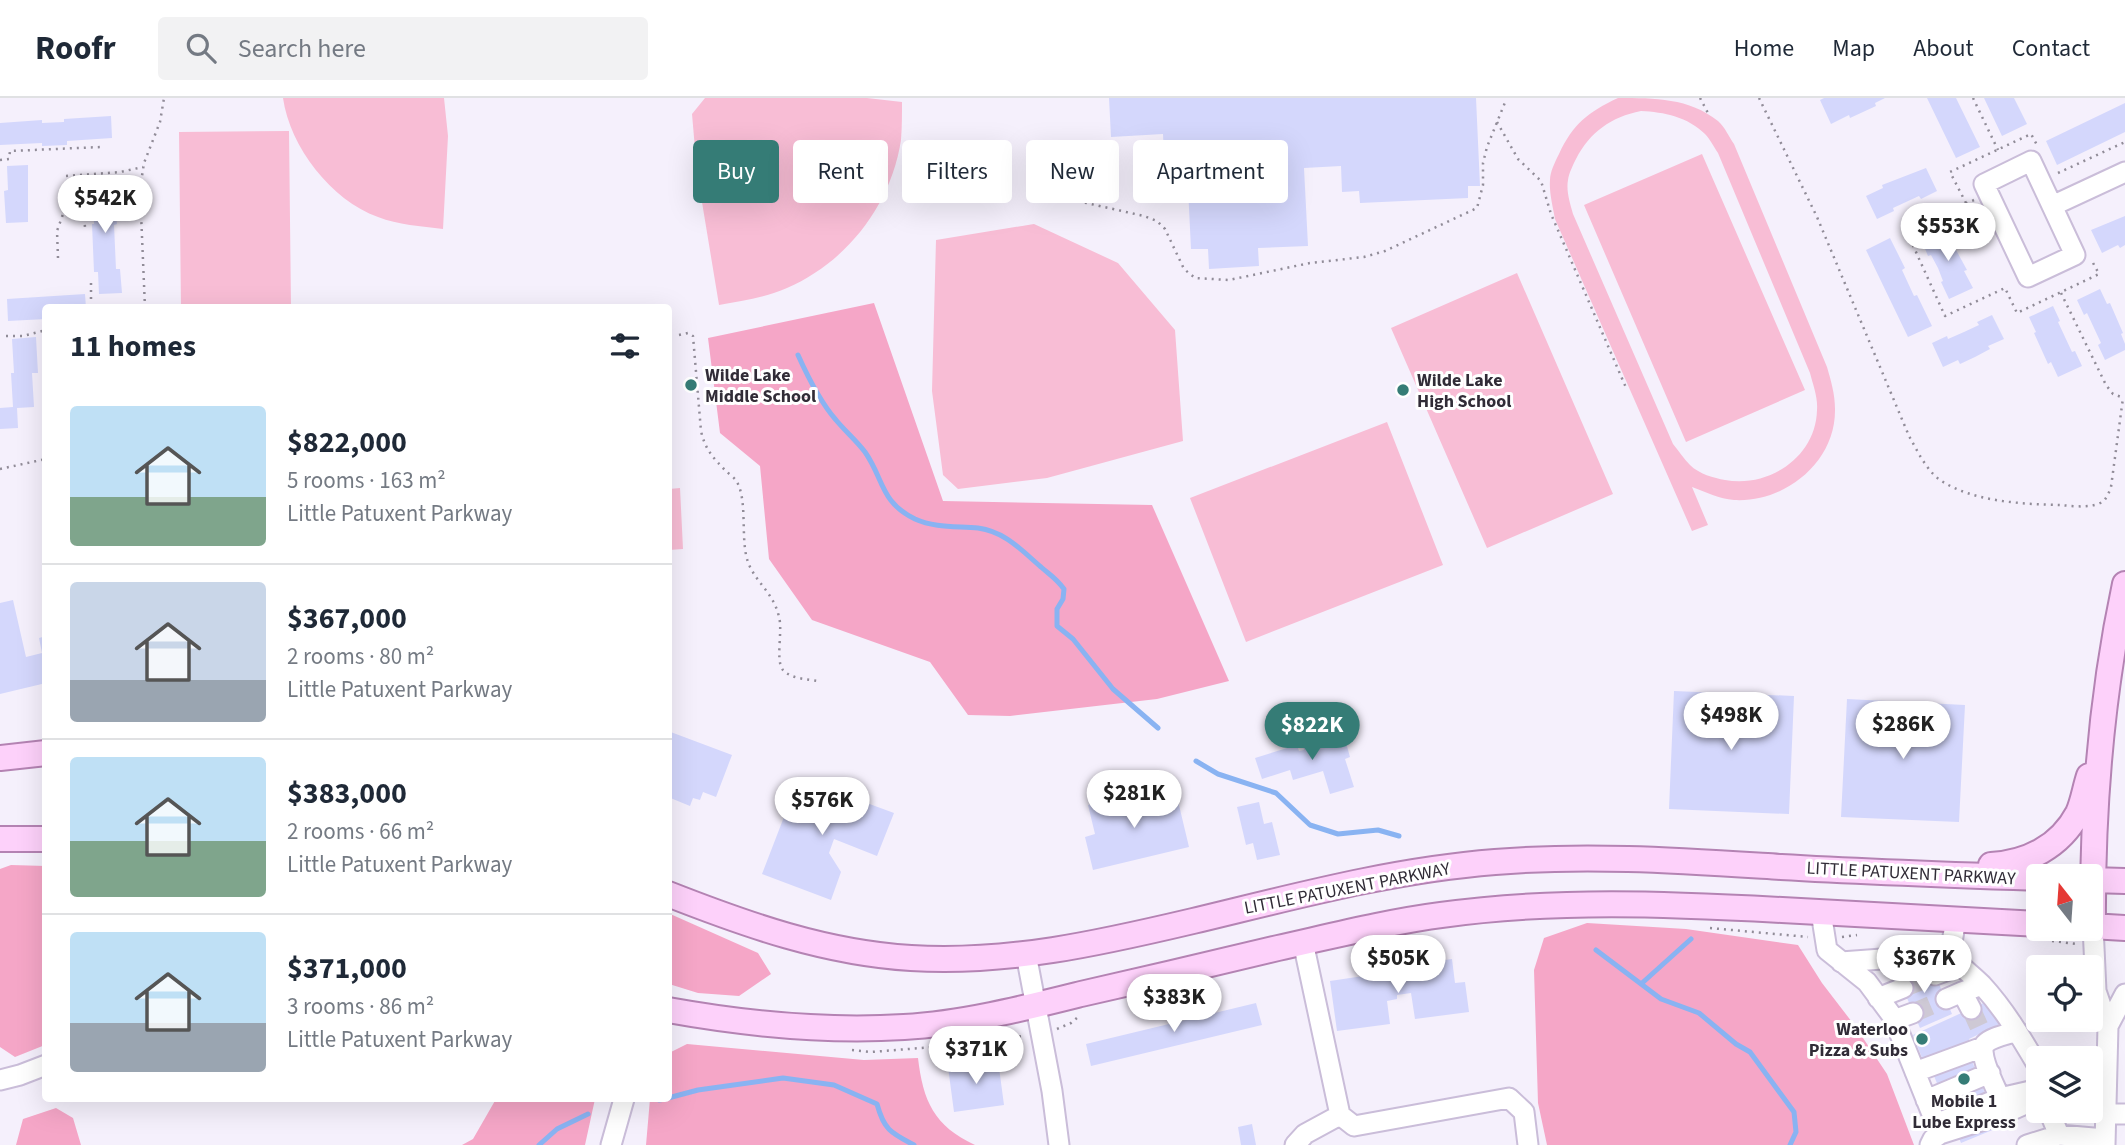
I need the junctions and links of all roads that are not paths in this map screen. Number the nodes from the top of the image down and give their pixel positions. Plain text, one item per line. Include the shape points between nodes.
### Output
1 (2125, 172) edge
2 (2058, 203) junction
3 (2125, 583) edge
4 (2102, 728) junction
5 (42, 753) edge
6 (0, 758) edge
7 (42, 839) edge
8 (3, 840) edge
9 (2093, 864) edge
10 (1881, 873) junction
11 (2026, 878) edge
12 (2104, 880) edge
13 (2125, 881) edge
14 (672, 896) edge
15 (1821, 912) junction
16 (1956, 919) junction
17 (2026, 922) edge
18 (2104, 927) edge
19 (2125, 928) edge
20 (1303, 942) junction
21 (2093, 942) edge
22 (1026, 954) junction
23 (1954, 960) junction
24 (1841, 962) junction
25 (1935, 975) tunnel mouth
26 (1982, 985) junction
27 (1903, 988) tunnel mouth
28 (2125, 994) edge
29 (1878, 998) junction
30 (1959, 1000) tunnel mouth
31 (1034, 1004) junction
32 (672, 1011) edge
33 (1913, 1013) tunnel mouth
34 (1894, 1020) junction
35 (2108, 1026) junction
36 (2017, 1031) junction
37 (2026, 1046) edge
38 (2103, 1046) edge
39 (1988, 1062) junction
40 (42, 1067) edge
41 (0, 1080) edge
42 (2026, 1082) edge
43 (2103, 1096) edge
44 (623, 1102) edge
45 (2026, 1102) edge
46 (1927, 1107) edge
47 (2105, 1114) junction
48 (2125, 1114) edge
49 (1340, 1115) junction
50 (2054, 1123) edge
51 (2059, 1135) junction
52 (2105, 1142) edge
53 (611, 1145) edge
54 (1059, 1145) edge
55 (1294, 1145) edge
56 (1528, 1145) edge
57 (2027, 1145) edge

1 - 2 street
2 - 2 street via 2075,255 2028,277 1984,184 2031,162
3 - 4 main road
4 - 9 main road
4 - 10 main road via 2079,811 2061,836 2034,857 2009,864
5 - 6 main road
7 - 8 main road
10 - 11 main road, LITTLE PATUXENT PARKWAY
10 - 22 main road, LITTLE PATUXENT PARKWAY via 1643,858 1494,862 1357,883 1109,941
12 - 13 main road
14 - 22 main road, LITTLE PATUXENT PARKWAY via 787,937 850,950 908,958
15 - 16 main road
15 - 20 main road via 1566,904 1438,915
15 - 24 street via 1827,950
16 - 17 main road
16 - 23 street
18 - 19 main road
20 - 31 main road
20 - 49 street
21 - 35 street via 2096,991
22 - 31 street
23 - 24 street
23 - 25 street
23 - 26 street
24 - 29 street via 1867,982
26 - 30 street
26 - 36 street
27 - 29 street
28 - 35 street
29 - 34 street
31 - 32 main road via 907,1027 845,1029 722,1020
31 - 54 street
33 - 34 street
34 - 46 street
35 - 38 street
36 - 37 street
36 - 39 street
39 - 42 street
39 - 46 street
39 - 46 street
39 - 46 street
40 - 41 street
43 - 47 street
44 - 53 street
45 - 46 street via 2003,1114
47 - 48 street
47 - 52 street
49 - 55 street
49 - 56 street via 1354,1126 1509,1098 1524,1112
50 - 51 street
51 - 52 street
51 - 57 street

